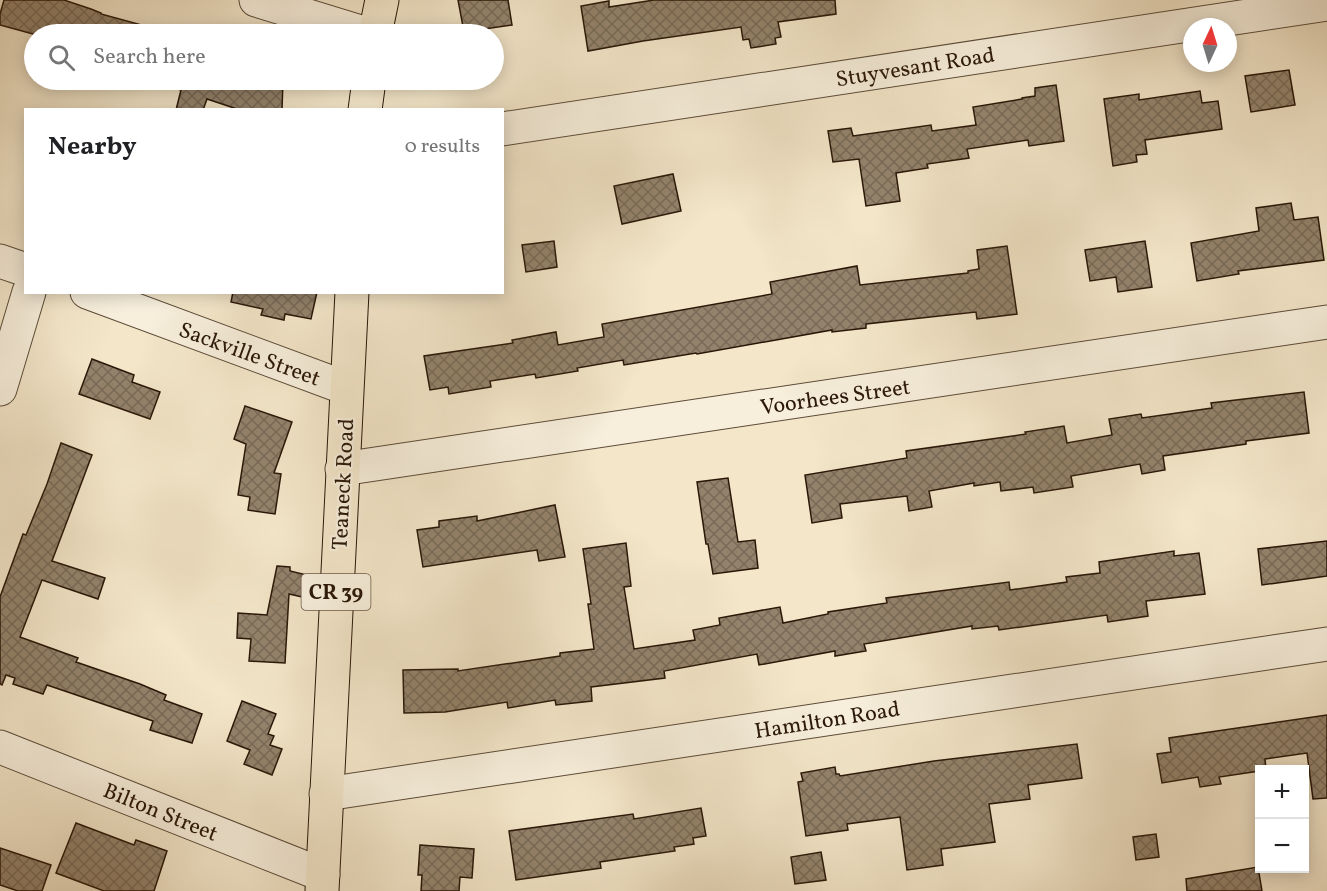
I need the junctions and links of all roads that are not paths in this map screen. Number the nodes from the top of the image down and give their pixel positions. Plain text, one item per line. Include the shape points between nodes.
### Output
1 (256, 0) edge
2 (382, 0) edge
3 (1327, 4) edge
4 (334, 24) edge
5 (377, 24) edge
6 (368, 90) edge
7 (365, 108) edge
8 (504, 129) edge
9 (0, 261) edge
10 (24, 269) edge
11 (28, 294) edge
12 (92, 294) edge
13 (352, 294) edge
14 (1327, 322) edge
15 (346, 388) junction
16 (0, 389) edge
17 (342, 469) junction
18 (1327, 644) edge
19 (0, 747) edge
20 (326, 794) junction
21 (322, 883) edge

1 - 4 street
2 - 5 main road
3 - 8 street, Stuyvesant Road
6 - 7 main road
9 - 10 street
11 - 16 street
12 - 15 street, Sackville Street
13 - 15 main road, Teaneck Road / CR 39
14 - 17 street, Voorhees Street
15 - 17 main road, Teaneck Road / CR 39
17 - 20 main road, Teaneck Road / CR 39
18 - 20 street, Hamilton Road
19 - 21 street, Bilton Street
20 - 21 main road, Teaneck Road / CR 39

